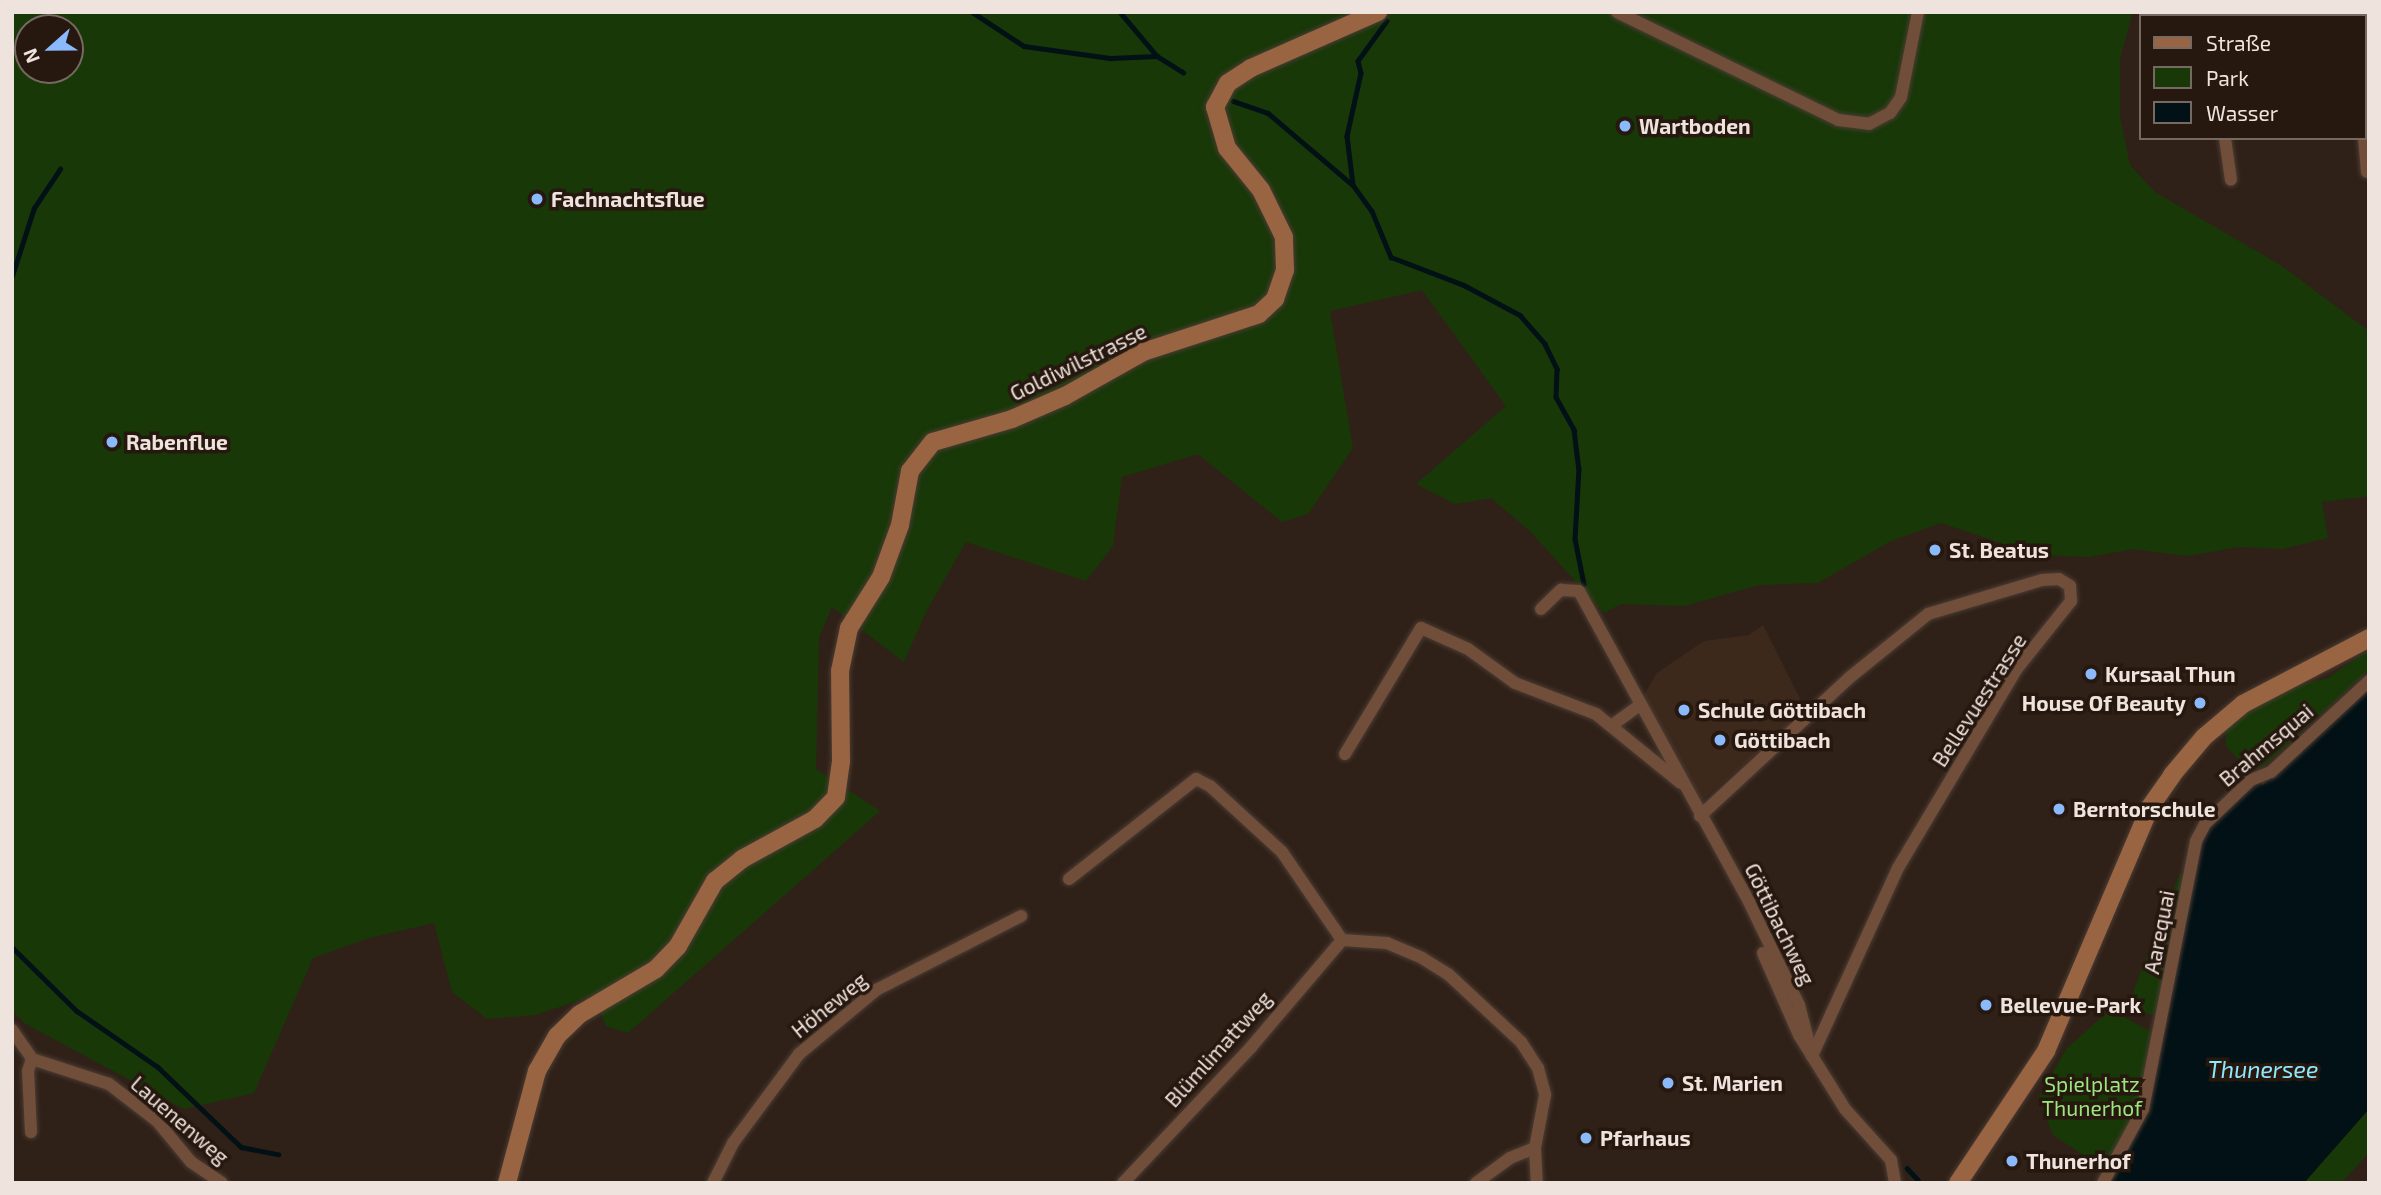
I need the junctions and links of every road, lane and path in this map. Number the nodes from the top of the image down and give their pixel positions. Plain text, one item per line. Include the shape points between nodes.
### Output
1 (1378, 12) edge
2 (1617, 12) edge
3 (1918, 12) edge
4 (2225, 140) edge
5 (2364, 140) edge
6 (2367, 172) dead end
7 (2231, 180) dead end
8 (1541, 609) dead end
9 (2369, 638) edge
10 (2369, 681) edge
11 (1642, 704) junction
12 (1611, 726) junction
13 (1345, 754) dead end
14 (1683, 784) junction
15 (2218, 811) joint
16 (1700, 816) junction
17 (1069, 879) dead end
18 (1021, 916) dead end
19 (1342, 940) junction
20 (12, 1030) edge
21 (1812, 1056) junction
22 (32, 1059) junction
23 (31, 1132) dead end
24 (1535, 1148) junction
25 (222, 1183) edge
26 (507, 1183) edge
27 (713, 1183) edge
28 (1123, 1183) edge
29 (1476, 1183) edge
30 (1537, 1183) edge
31 (1895, 1183) edge
32 (1958, 1183) edge
33 (2103, 1183) edge

1 - 26 street, Goldiwilstrasse via 1251,68 1228,83 1215,107 1227,148 1261,190 1284,237 1286,270 1275,299 1259,314 1143,352 1065,396 1012,419 933,442 910,471 900,525 881,578 849,628 840,671 841,762 836,797 815,820 742,859 715,881 678,946 656,969 580,1014 557,1037 537,1071
2 - 3 street via 1838,120 1869,124 1890,113 1902,97
4 - 7 street
5 - 6 street
8 - 11 street, Göttibachweg via 1561,590 1579,591
9 - 32 street via 2227,715 2162,788 2046,1051
10 - 15 street, Brahmsquai via 2271,772 2251,780
11 - 12 street
11 - 14 street, Göttibachweg
12 - 13 street, Göttibachweg via 1581,706 1515,683 1468,649 1421,628
12 - 14 street, Göttibachweg
14 - 16 street, Göttibachweg
15 - 33 street, Aarequai via 2196,841 2143,1109
16 - 21 street, Göttibachweg via 1798,1005
16 - 21 street, Bellevuestrasse via 1849,678 1928,614 2042,580 2059,579 2070,586 2071,601 2011,679 1898,868
17 - 19 street via 1196,779 1282,852
18 - 27 street, Höheweg via 876,990 799,1055 733,1143
19 - 24 street via 1387,943 1422,958 1448,974 1521,1042 1538,1068 1545,1095
19 - 28 street, Blümlimattweg via 1251,1047
20 - 22 street
21 - 31 street, Göttibachweg via 1845,1109 1891,1160
22 - 23 street via 28,1071
22 - 25 street, Lauenenweg via 109,1084 157,1121 191,1161
24 - 29 street via 1510,1158
24 - 30 street

